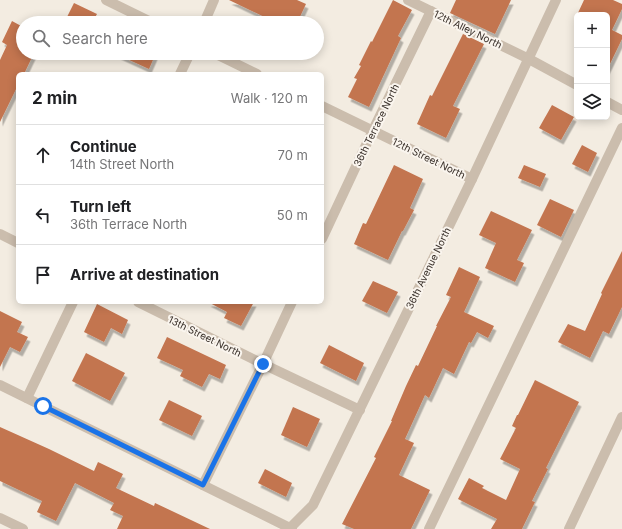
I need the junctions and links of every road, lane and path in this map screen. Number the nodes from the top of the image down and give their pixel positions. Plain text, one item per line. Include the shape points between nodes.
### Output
1 (106, 0) edge
2 (214, 0) edge
3 (408, 0) edge
4 (556, 0) edge
5 (431, 11) junction
6 (139, 16) edge
7 (207, 16) edge
8 (529, 59) junction
9 (187, 60) edge
10 (228, 60) edge
11 (181, 72) edge
12 (253, 72) edge
13 (574, 84) edge
14 (610, 104) edge
15 (324, 107) edge
16 (622, 110) edge
17 (622, 128) edge
18 (373, 130) junction
19 (472, 179) junction
20 (0, 234) edge
21 (324, 235) edge
22 (16, 242) edge
23 (71, 304) edge
24 (142, 304) edge
25 (291, 304) edge
26 (263, 364) junction
27 (0, 385) edge
28 (27, 398) junction
29 (360, 410) junction
30 (622, 417) edge
31 (203, 485) junction
32 (0, 518) edge
33 (23, 529) edge
34 (290, 529) edge
35 (429, 529) edge
36 (569, 529) edge

1 - 6 street
2 - 7 street
3 - 5 street, 12th Alley North
4 - 8 street, 36th Avenue North
5 - 8 street, 12th Alley North
5 - 18 street, 36th Terrace North
8 - 13 street
8 - 19 street, 36th Avenue North
9 - 11 street
10 - 12 street
14 - 16 street
15 - 18 street, 12th Street North
17 - 35 street
18 - 19 street, 12th Street North
18 - 21 street, 36th Terrace North
19 - 29 street, 36th Avenue North
20 - 22 street
23 - 28 street
24 - 26 street, 13th Street North
25 - 26 street
26 - 29 street, 13th Street North
26 - 31 street
27 - 28 street
28 - 31 street
29 - 34 street, 36th Avenue North via 313,505
30 - 36 street
31 - 34 street
32 - 33 street

